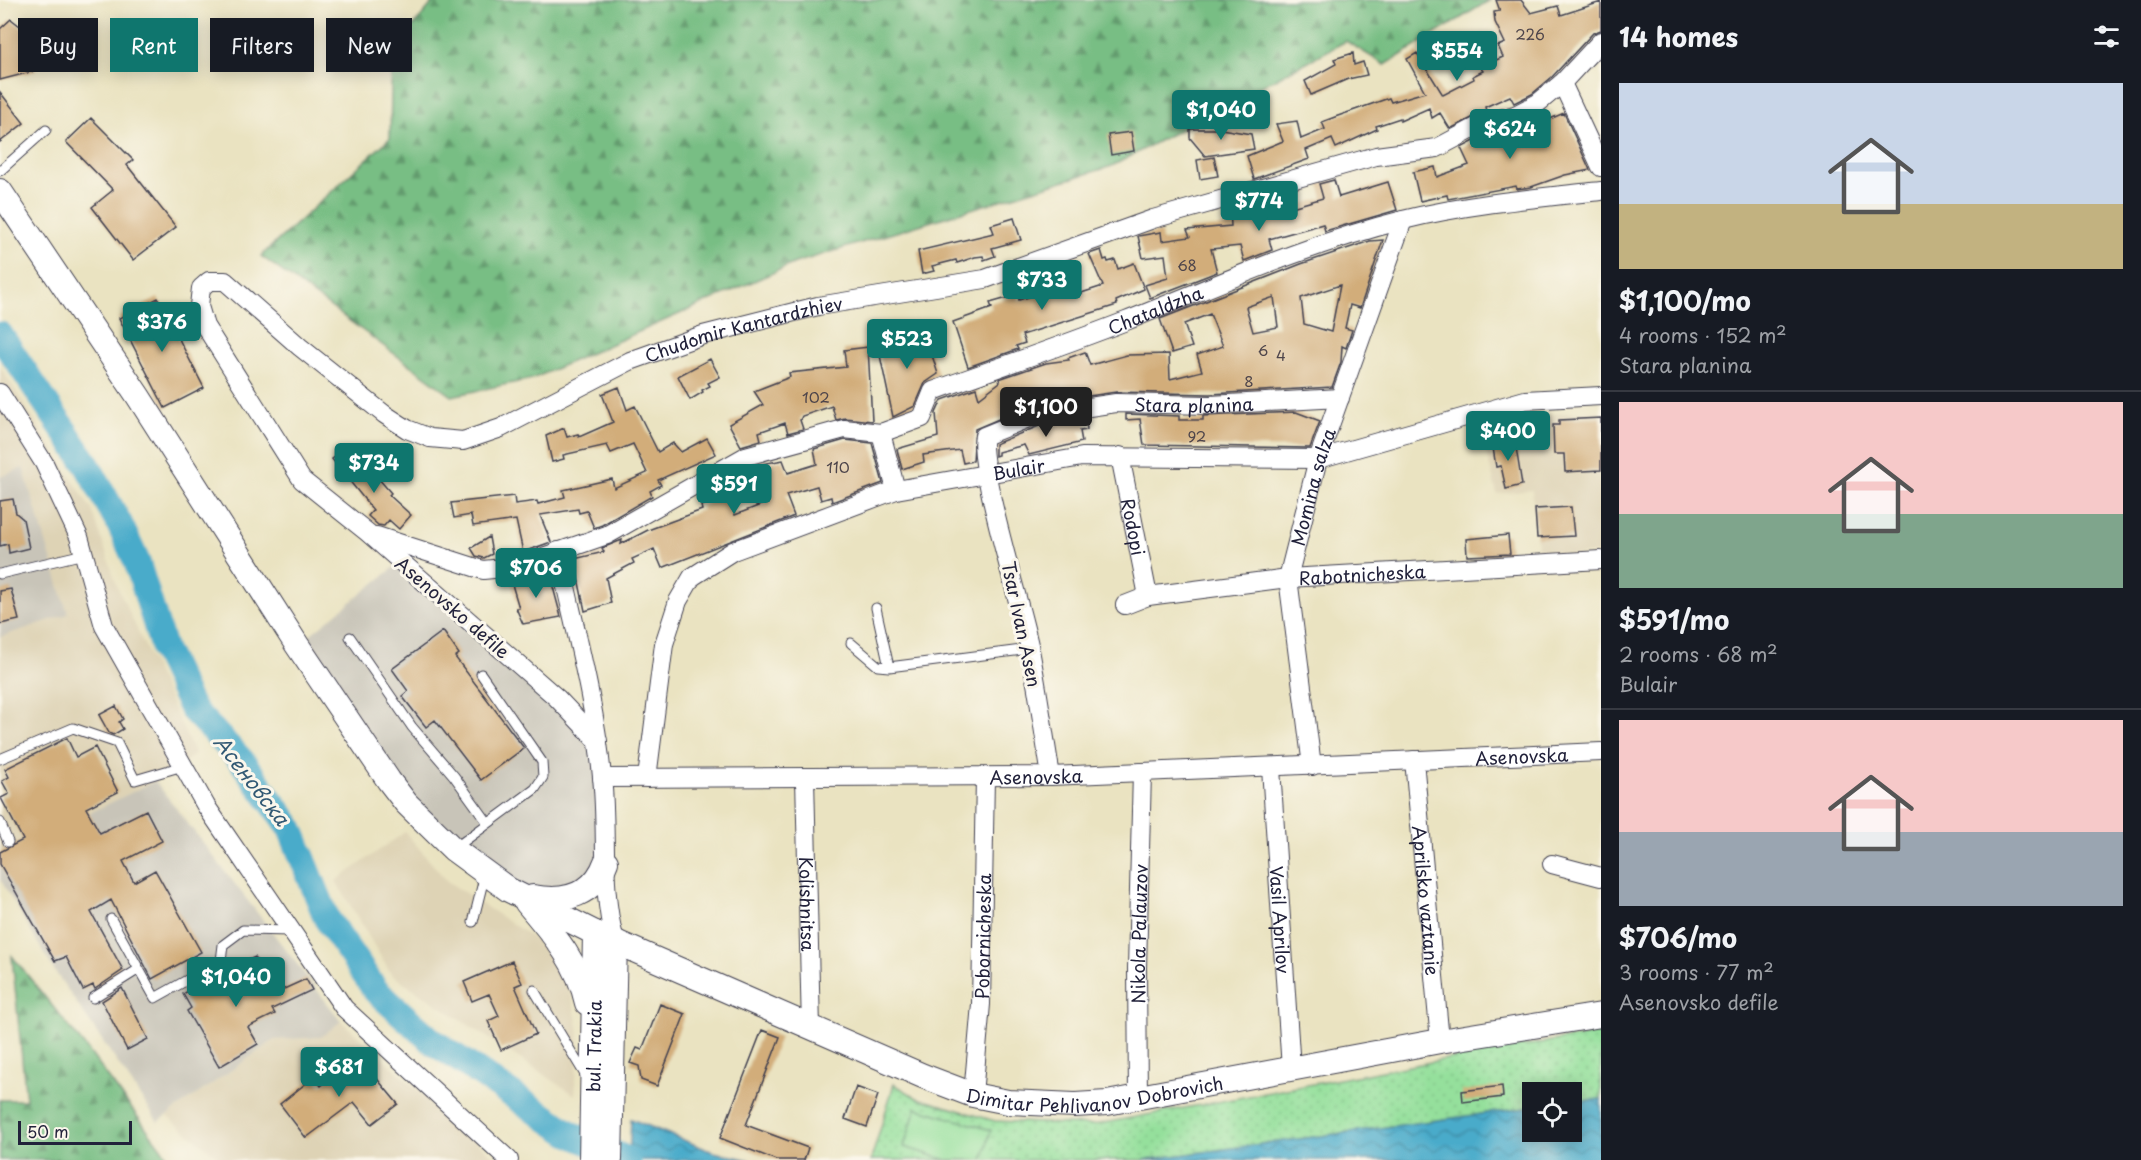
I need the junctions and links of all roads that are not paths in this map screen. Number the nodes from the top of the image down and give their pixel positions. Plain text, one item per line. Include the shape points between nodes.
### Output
1 (1601, 41) edge
2 (1562, 83) junction
3 (46, 130) dead end
4 (1601, 167) edge
5 (0, 171) edge
6 (0, 191) edge
7 (1601, 191) edge
8 (1404, 220) junction
9 (0, 393) edge
10 (1601, 396) edge
11 (1340, 398) junction
12 (881, 433) junction
13 (1120, 456) junction
14 (1318, 459) junction
15 (987, 474) junction
16 (302, 480) joint
17 (896, 490) junction
18 (367, 532) junction
19 (558, 551) junction
20 (84, 554) junction
21 (1601, 560) edge
22 (0, 574) edge
23 (1288, 578) junction
24 (1148, 596) junction
25 (1125, 605) dead end
26 (876, 608) dead end
27 (350, 637) dead end
28 (851, 643) dead end
29 (1030, 649) junction
30 (889, 667) junction
31 (481, 674) dead end
32 (598, 741) junction
33 (1601, 752) edge
34 (0, 759) edge
35 (1414, 760) junction
36 (183, 766) junction
37 (1312, 766) junction
38 (1271, 768) junction
39 (1142, 772) junction
40 (1051, 776) junction
41 (985, 777) junction
42 (602, 778) junction
43 (646, 778) junction
44 (805, 778) junction
45 (0, 822) edge
46 (488, 823) junction
47 (8, 842) dead end
48 (453, 849) junction
49 (606, 862) junction
50 (1552, 864) dead end
51 (485, 874) junction
52 (1601, 877) edge
53 (515, 893) junction
54 (111, 919) dead end
55 (473, 922) dead end
56 (290, 931) junction
57 (605, 937) junction
58 (662, 962) junction
59 (139, 969) junction
60 (614, 986) junction
61 (534, 990) dead end
62 (93, 998) dead end
63 (1601, 1015) edge
64 (811, 1029) junction
65 (593, 1031) junction
66 (1440, 1041) junction
67 (1291, 1069) junction
68 (974, 1095) junction
69 (1138, 1098) junction
70 (598, 1099) junction
71 (509, 1160) edge
72 (591, 1160) edge
73 (610, 1160) edge

1 - 2 street, Chudomir Kantardzhiev
2 - 4 street
2 - 16 street, Chudomir Kantardzhiev via 1538,103 1515,115 1482,124 1437,148 1376,156 1153,219 985,279 818,306 703,335 630,361 501,428 463,441 430,438 407,429 300,347 225,281 209,281 201,288 199,306 205,326
3 - 5 lane
6 - 48 main road via 372,756 406,803
7 - 8 street, Chataldzha via 1489,203
8 - 11 street, Momina salza
8 - 12 street, Chataldzha via 1259,267 1123,322 933,391 921,418
9 - 20 street via 44,463
10 - 14 street, Bulair via 1525,400
11 - 14 street, Momina salza
11 - 15 street, Stara planina via 1210,405 1116,403 1036,415 984,436
12 - 17 street
12 - 19 street, Chataldzha via 844,429 746,456 608,535
13 - 14 street, Bulair
13 - 15 street, Bulair via 1082,457
13 - 24 street, Rodopi
14 - 23 street, Momina salza
15 - 17 street, Bulair
15 - 29 street, Tsar Ivan Asen
16 - 18 street, Asenovsko defile
17 - 43 street, Bulair via 733,551 692,577 678,601 664,644
18 - 19 street, Chataldzha via 483,570 514,567
18 - 32 street, Asenovsko defile via 557,698
19 - 32 street
20 - 22 lane
20 - 36 street via 104,626
21 - 23 street, Rabotnicheska
23 - 24 street, Rabotnicheska
23 - 37 street, Momina salza
24 - 25 street, Rabotnicheska
26 - 30 lane
27 - 46 lane via 412,727
28 - 30 lane via 878,666
29 - 30 lane
29 - 40 street, Tsar Ivan Asen
31 - 46 lane via 544,770 535,789
32 - 42 street
33 - 35 street, Asenovska
34 - 36 lane via 73,728 117,743 135,780
35 - 37 street, Asenovska
35 - 66 street, Aprilsko vaztanie
36 - 56 street
37 - 38 street, Asenovska
38 - 39 street, Asenovska
38 - 67 street, Vasil Aprilov
39 - 40 street, Asenovska
39 - 69 street, Nikola Palauzov
40 - 41 street, Asenovska
41 - 44 street, Asenovska
41 - 68 street, Pobornicheska via 981,1004
42 - 43 street, Asenovska
42 - 49 street
43 - 44 street, Asenovska
44 - 64 street, Kolishnitsa
45 - 47 lane
46 - 48 lane
48 - 51 main road
49 - 53 main road via 598,881 568,898 544,899
49 - 57 street
50 - 52 street
51 - 53 main road
51 - 55 lane
53 - 57 main road, Dimitar Pehlivanov Dobrovich
53 - 65 main road via 567,952 583,987
54 - 59 lane
56 - 59 lane via 243,930 223,945 221,961 155,998
56 - 71 street via 344,1008
57 - 58 main road, Dimitar Pehlivanov Dobrovich
57 - 60 main road, bul. Trakia
57 - 65 main road, bul. Trakia
58 - 60 main road via 631,964
58 - 64 main road, Dimitar Pehlivanov Dobrovich
59 - 62 lane
60 - 70 main road, bul. Trakia
61 - 70 lane
63 - 66 main road, Dimitar Pehlivanov Dobrovich
64 - 68 main road, Dimitar Pehlivanov Dobrovich
65 - 70 main road, bul. Trakia
66 - 67 main road, Dimitar Pehlivanov Dobrovich
67 - 69 main road, Dimitar Pehlivanov Dobrovich
68 - 69 main road, Dimitar Pehlivanov Dobrovich via 1076,1106
70 - 72 main road, bul. Trakia
70 - 73 main road, bul. Trakia

